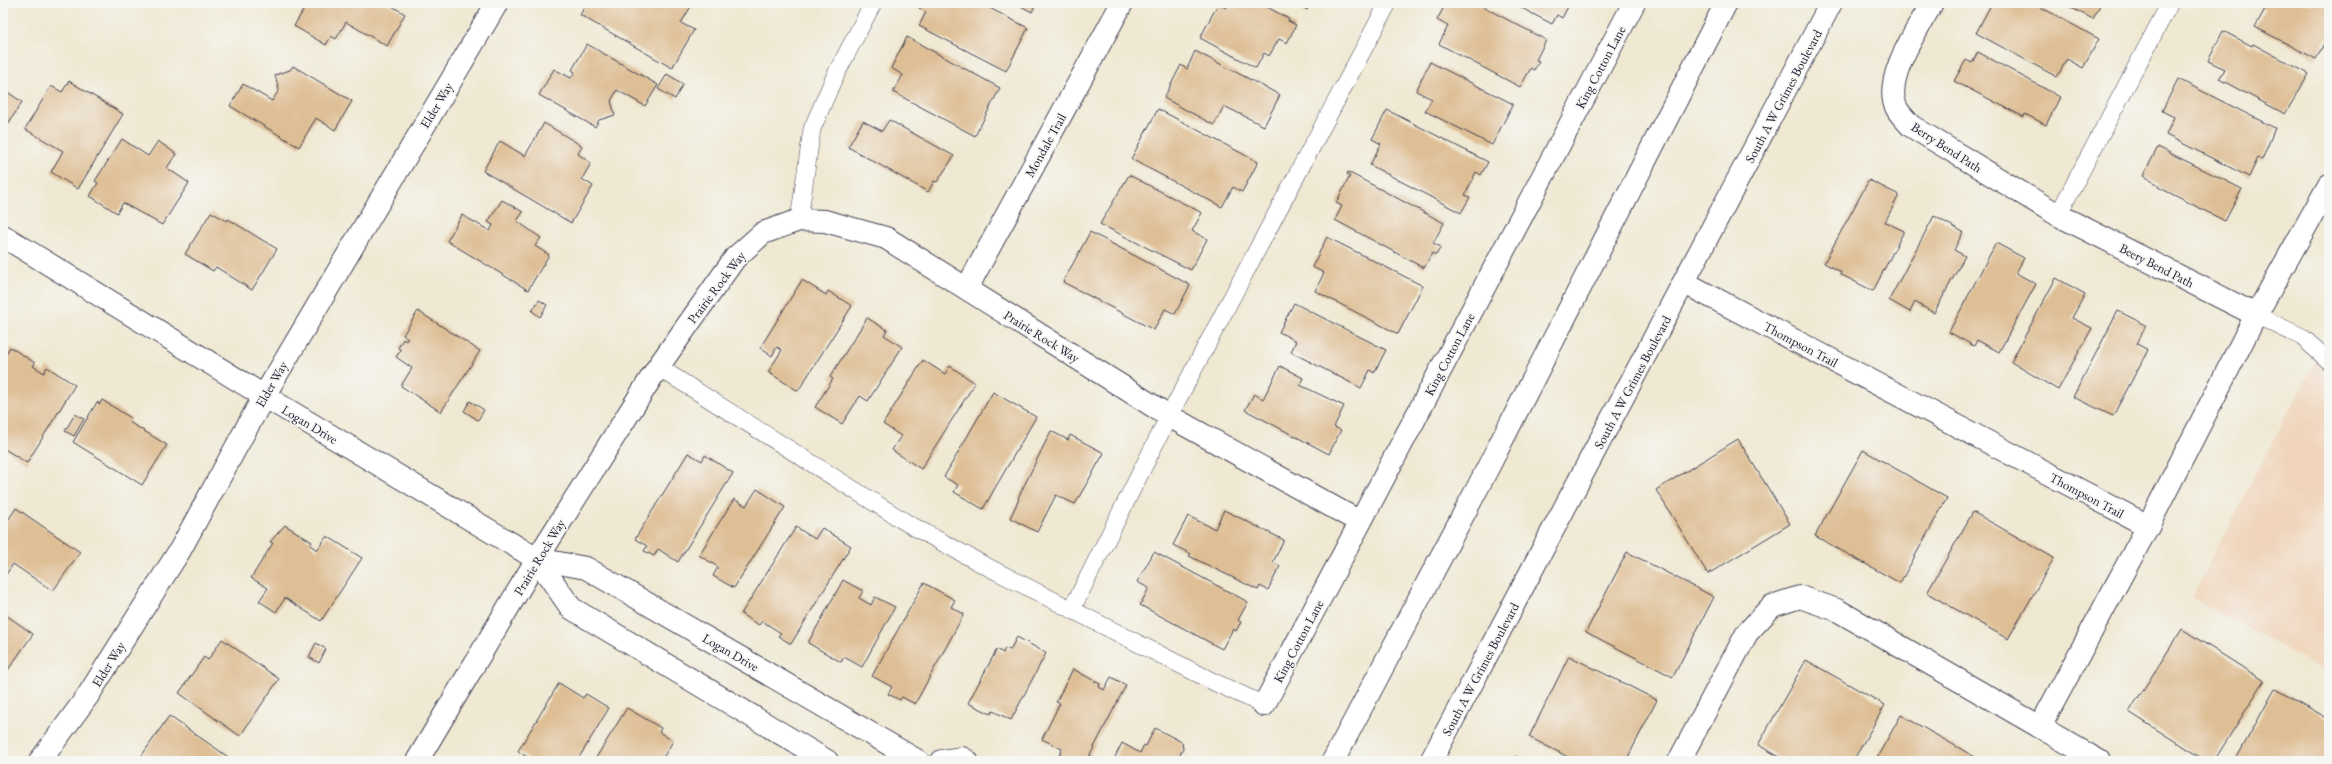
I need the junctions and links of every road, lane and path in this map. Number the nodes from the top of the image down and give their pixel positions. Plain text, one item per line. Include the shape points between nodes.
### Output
1 (497, 3) edge
2 (873, 3) edge
3 (1122, 3) edge
4 (1388, 3) edge
5 (1634, 3) edge
6 (1726, 3) edge
7 (1831, 3) edge
8 (1932, 3) edge
9 (2170, 3) edge
10 (2329, 185) edge
11 (2058, 215) junction
12 (799, 220) junction
13 (3, 236) edge
14 (1685, 283) junction
15 (967, 288) junction
16 (2256, 315) junction
17 (2329, 362) edge
18 (658, 367) junction
19 (264, 396) junction
20 (1169, 416) junction
21 (1360, 522) junction
22 (2148, 526) junction
23 (537, 559) junction
24 (1072, 609) junction
25 (1264, 705) joint
26 (2040, 727) junction
27 (40, 761) edge
28 (417, 761) edge
29 (828, 761) edge
30 (918, 761) edge
31 (942, 761) edge
32 (967, 761) edge
33 (1333, 761) edge
34 (1432, 761) edge
35 (1679, 761) edge
36 (2099, 761) edge

1 - 19 street, Elder Way
2 - 12 lane via 834,78 812,129
3 - 15 street, Mondale Trail
4 - 20 lane
5 - 21 street, King Cotton Lane
6 - 33 street via 1478,488
7 - 14 street, South A W Grimes Boulevard
8 - 11 street, Berry Bend Path via 1900,62 1892,88 1896,108 1911,126 1930,139
9 - 11 lane
10 - 16 street
11 - 16 street, Beery Bend Path
12 - 15 street, Prairie Rock Way via 825,221 886,238
12 - 18 street, Prairie Rock Way via 762,233 749,243 735,258
13 - 19 street, Logan Drive
14 - 22 street, Thompson Trail
14 - 34 street, South A W Grimes Boulevard
15 - 20 street, Prairie Rock Way
16 - 17 lane via 2302,337
16 - 22 street
18 - 23 street, Prairie Rock Way
18 - 24 lane via 907,523
19 - 23 street, Logan Drive
19 - 27 street, Elder Way via 180,550 86,697
20 - 21 street, Prairie Rock Way
20 - 24 lane
21 - 25 street, King Cotton Lane
22 - 26 street
23 - 28 street, Prairie Rock Way
23 - 29 street, Logan Drive via 571,608
23 - 30 street, Logan Drive via 586,568
24 - 25 lane
26 - 35 street via 1837,610 1800,597 1772,606 1747,633
26 - 36 street
31 - 32 street via 962,758

